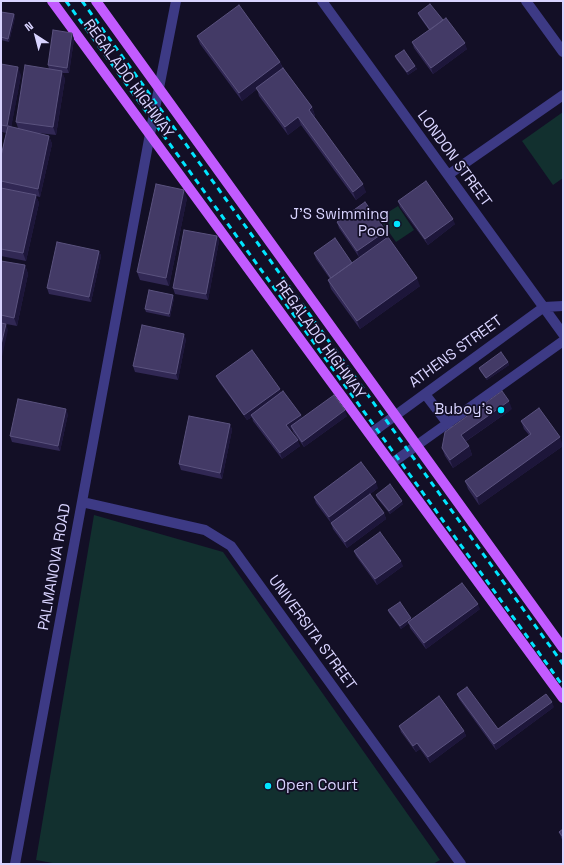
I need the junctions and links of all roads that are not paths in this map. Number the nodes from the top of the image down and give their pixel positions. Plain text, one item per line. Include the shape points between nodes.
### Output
1 (52, 1) edge
2 (96, 1) edge
3 (176, 1) edge
4 (322, 1) edge
5 (526, 1) edge
6 (563, 52) edge
7 (160, 90) junction
8 (563, 95) edge
9 (150, 134) junction
10 (448, 175) junction
11 (563, 306) edge
12 (544, 307) junction
13 (563, 334) edge
14 (563, 341) edge
15 (425, 394) junction
16 (395, 415) junction
17 (448, 424) junction
18 (370, 434) junction
19 (417, 446) junction
20 (392, 463) junction
21 (82, 502) junction
22 (563, 648) edge
23 (563, 698) edge
24 (456, 862) edge
25 (15, 864) edge

1 - 9 main road, REGALADO HIGHWAY
2 - 7 main road, REGALADO HIGHWAY
3 - 7 street, PALMANOVA ROAD
4 - 10 street, LONDON STREET
5 - 6 street
7 - 9 street, PALMANOVA ROAD
7 - 16 main road, REGALADO HIGHWAY
8 - 10 street
9 - 18 main road, REGALADO HIGHWAY
9 - 21 street, PALMANOVA ROAD
10 - 12 street, LONDON STREET
11 - 12 street
12 - 13 street, LONDON STREET
12 - 15 street, ATHENS STREET
14 - 17 street
15 - 16 street, ATHENS STREET
15 - 17 street
16 - 18 street, ATHENS STREET
16 - 19 main road, REGALADO HIGHWAY
17 - 19 street
18 - 20 main road, REGALADO HIGHWAY
19 - 20 street
19 - 22 main road, REGALADO HIGHWAY
20 - 23 main road, REGALADO HIGHWAY
21 - 24 street, UNIVERSITA STREET via 205,530 231,546
21 - 25 street, PALMANOVA ROAD

